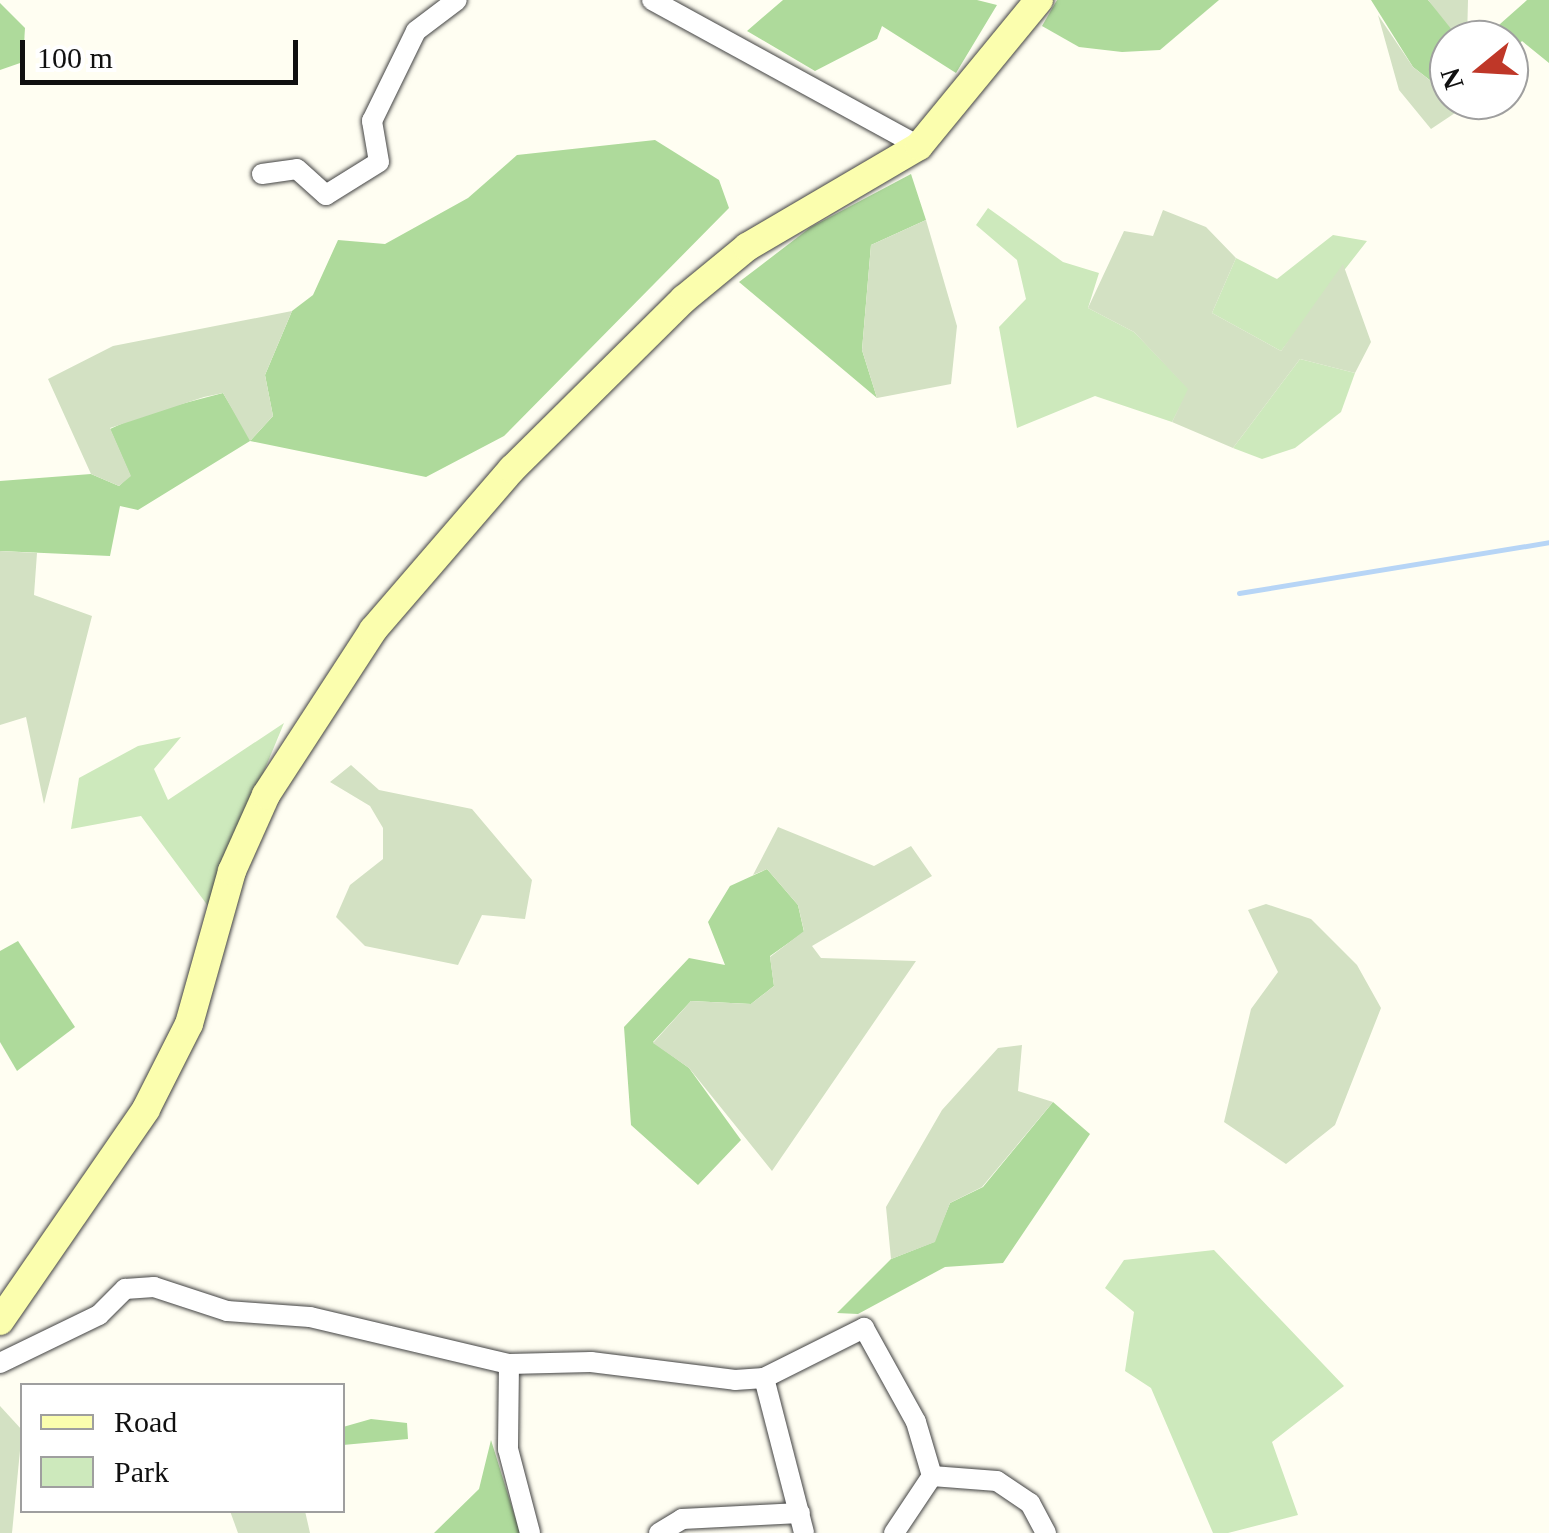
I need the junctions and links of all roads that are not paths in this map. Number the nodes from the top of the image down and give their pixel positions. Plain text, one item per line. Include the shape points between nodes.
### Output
1 (456, 0) edge
2 (652, 0) edge
3 (1039, 0) edge
4 (919, 146) junction
5 (262, 174) dead end
6 (0, 1320) edge
7 (0, 1362) edge
8 (509, 1364) junction
9 (764, 1378) junction
10 (932, 1476) junction
11 (802, 1523) edge
12 (530, 1533) edge
13 (659, 1533) edge
14 (894, 1533) edge
15 (1046, 1533) edge

1 - 5 street via 416,31 372,121 379,162 326,195 297,169
2 - 4 street
3 - 4 street
4 - 6 street via 747,247 684,299 512,469 372,630 266,796 232,872 189,1024 146,1108
7 - 8 street via 99,1316 124,1289 154,1287 227,1311 310,1317
8 - 9 street
8 - 12 street via 508,1449
9 - 10 street via 864,1328 916,1422
9 - 11 street
10 - 14 street
10 - 15 street via 997,1481 1030,1503
11 - 13 street via 682,1520

